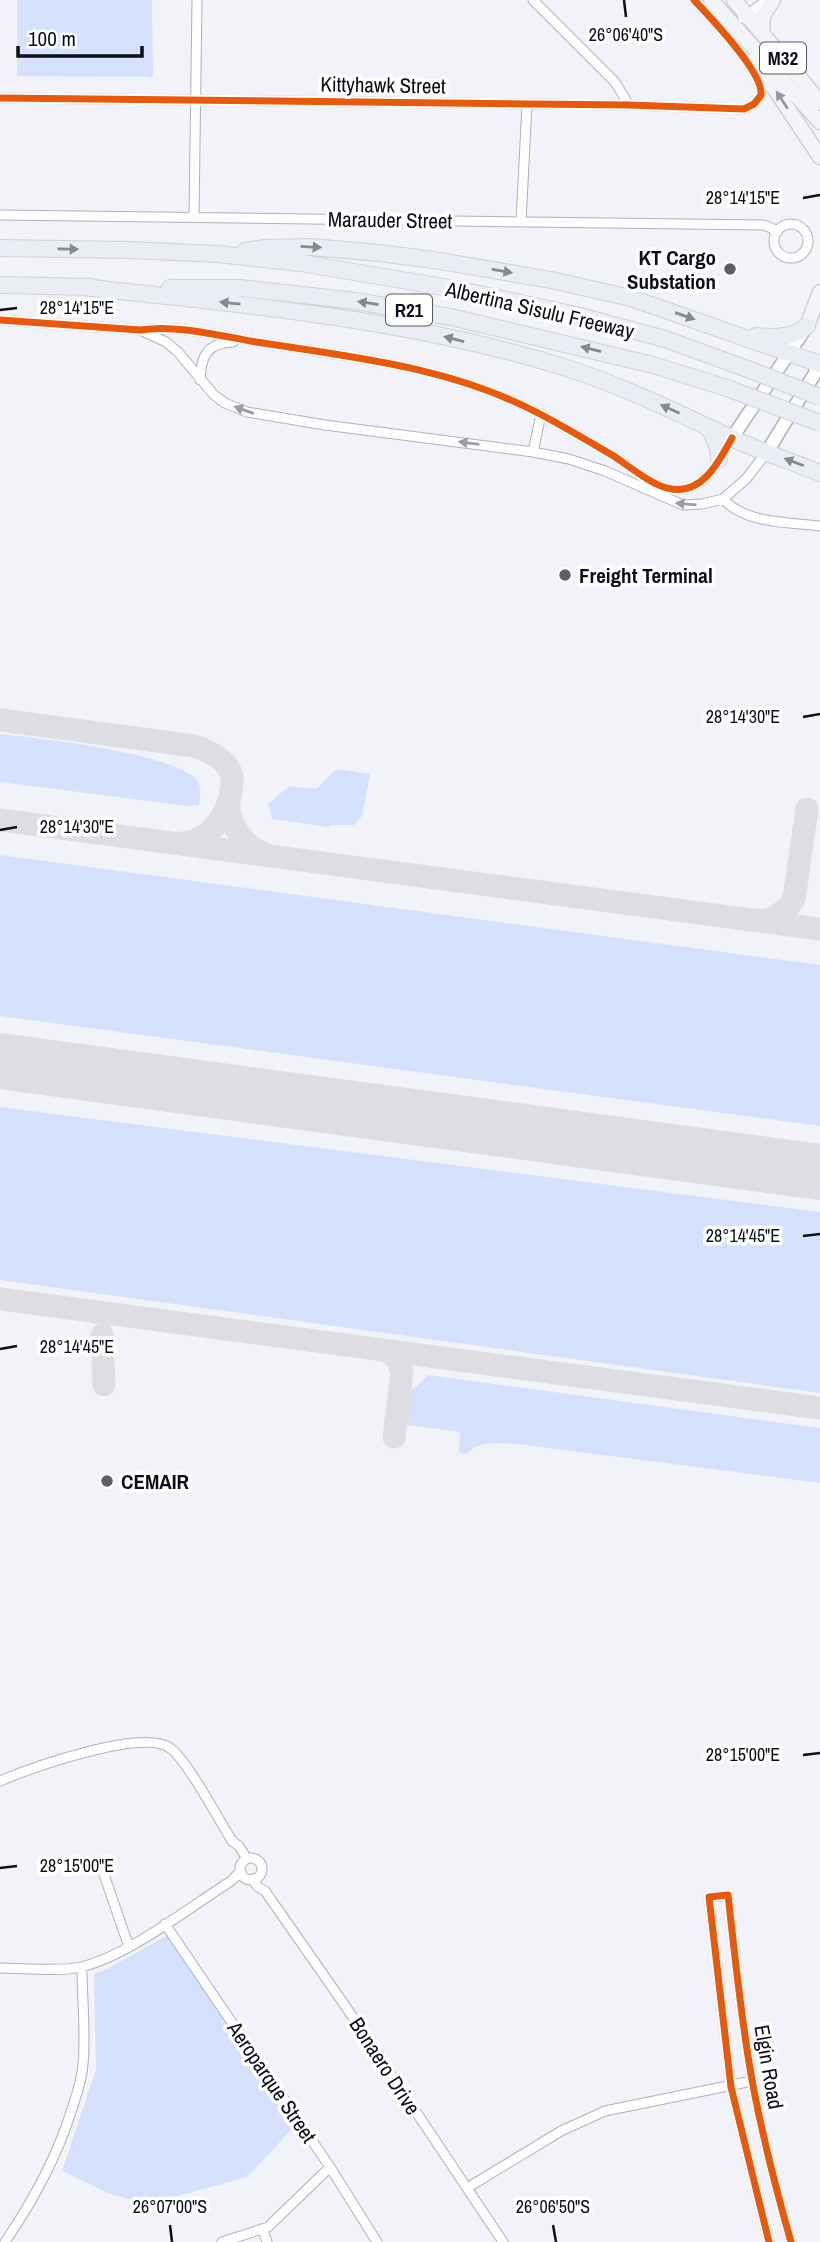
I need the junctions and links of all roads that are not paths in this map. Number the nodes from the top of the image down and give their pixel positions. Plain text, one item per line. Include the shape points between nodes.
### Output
1 (197, 0) edge
2 (533, 0) edge
3 (694, 0) edge
4 (711, 0) edge
5 (734, 0) edge
6 (766, 0) edge
7 (773, 0) edge
8 (747, 15) junction
9 (735, 25) junction
10 (762, 33) junction
11 (0, 98) edge
12 (197, 100) junction
13 (820, 102) edge
14 (527, 104) junction
15 (629, 105) junction
16 (820, 122) edge
17 (820, 157) edge
18 (0, 215) edge
19 (194, 217) junction
20 (522, 222) junction
21 (778, 231) dead end
22 (0, 248) edge
23 (218, 254) junction
24 (0, 285) edge
25 (83, 287) junction
26 (820, 292) edge
27 (820, 309) edge
28 (0, 320) edge
29 (807, 326) junction
30 (141, 330) junction
31 (740, 335) junction
32 (254, 341) junction
33 (790, 353) junction
34 (820, 364) edge
35 (201, 380) junction
36 (820, 397) edge
37 (541, 414) junction
38 (820, 423) edge
39 (709, 427) junction
40 (732, 438) junction
41 (533, 452) junction
42 (767, 452) junction
43 (719, 459) junction
44 (820, 473) edge
45 (723, 499) junction
46 (820, 526) edge
47 (0, 1781) edge
48 (101, 1866) dead end
49 (248, 1871) junction
50 (165, 1924) junction
51 (129, 1947) junction
52 (82, 1967) junction
53 (0, 1968) edge
54 (752, 2081) junction
55 (731, 2087) junction
56 (330, 2167) junction
57 (467, 2188) junction
58 (263, 2230) junction
59 (5, 2242) edge
60 (222, 2242) edge
61 (267, 2242) edge
62 (377, 2242) edge
63 (503, 2242) edge
64 (769, 2242) edge
65 (790, 2242) edge

1 - 12 street
2 - 15 street via 615,82
3 - 15 street, Kittyhawk Street via 735,47 759,83 761,95 744,109
4 - 9 main road, M32
5 - 8 main road, M32
6 - 8 street
7 - 10 main road via 763,16
8 - 9 street
8 - 10 main road, M32
9 - 16 main road, M32
17 -> 9 main road
10 - 13 main road, M32
11 - 12 street, Kittyhawk Street
12 - 14 street, Kittyhawk Street
12 - 19 street
14 - 15 street, Kittyhawk Street
14 - 20 street
18 - 19 street, Marauder Street
19 - 20 street, Marauder Street
20 - 21 street, Marauder Street via 764,225
22 -> 23 highway, Albertina Sisulu Freeway / R21
23 -> 31 highway via 311,247 434,260 631,298
23 - 36 highway, Albertina Sisulu Freeway / R21, bridge via 461,290 580,316 665,340
24 - 25 highway, Albertina Sisulu Freeway / R21
38 -> 25 highway, Albertina Sisulu Freeway / R21, bridge via 653,365 451,317 242,288
39 -> 25 highway via 569,369 449,337 357,319
26 - 29 main road
27 - 29 main road
28 - 30 street
29 - 31 highway via 786,337
29 - 33 main road
30 - 32 street via 158,328
30 - 35 street via 172,346
31 - 33 highway
32 - 35 street via 214,346 203,361
32 - 37 street via 393,363 497,393
33 - 34 highway
33 - 40 main road
34 - 42 main road
41 -> 35 street via 258,415 225,402
37 - 41 street
37 - 43 street via 671,489 692,488
39 - 40 highway
39 - 43 highway
40 - 42 highway
40 - 43 street
45 -> 41 street via 683,505 605,471
44 -> 42 highway
42 - 45 street
45 - 46 street via 747,516
47 - 49 street, Bonaero Drive via 54,1760 156,1743 177,1755
48 - 51 street
49 - 50 street
49 - 57 street, Bonaero Drive
50 - 51 street
50 - 56 street, Aeroparque Street
51 - 52 street
52 - 53 street
52 - 59 street via 84,2052 77,2092 52,2163
54 - 55 street
54 - 55 street, Elgin Road via 728,1895 709,1897
54 - 65 street, Elgin Road
55 - 57 street via 605,2111 561,2131
55 - 64 street, Elgin Road
56 - 58 street
56 - 62 street, Aeroparque Street
57 - 63 street, Bonaero Drive
58 - 60 street
58 - 61 street

